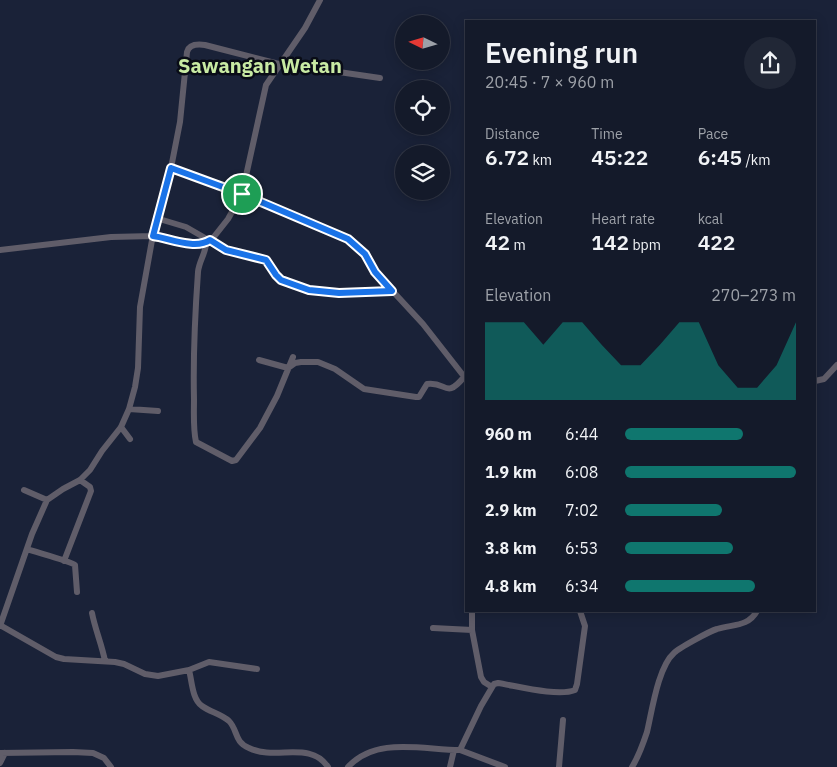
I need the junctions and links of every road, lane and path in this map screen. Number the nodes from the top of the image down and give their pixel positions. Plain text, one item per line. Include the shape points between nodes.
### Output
1 (320, 0) edge
2 (281, 61) junction
3 (380, 78) dead end
4 (171, 168) junction
5 (242, 194) junction
6 (156, 218) junction
7 (153, 236) junction
8 (208, 241) junction
9 (0, 250) edge
10 (392, 291) junction
11 (293, 357) dead end
12 (259, 360) dead end
13 (837, 365) edge
14 (288, 368) junction
15 (465, 378) edge
16 (816, 381) edge
17 (129, 409) junction
18 (158, 411) dead end
19 (121, 427) junction
20 (130, 439) dead end
21 (80, 480) junction
22 (24, 490) dead end
23 (47, 500) junction
24 (27, 549) junction
25 (64, 561) junction
26 (77, 592) dead end
27 (472, 612) edge
28 (580, 612) edge
29 (757, 612) edge
30 (92, 613) dead end
31 (0, 626) edge
32 (433, 628) dead end
33 (472, 630) junction
34 (105, 661) junction
35 (258, 669) dead end
36 (189, 670) junction
37 (492, 687) junction
38 (564, 720) dead end
39 (457, 750) junction
40 (2, 753) edge
41 (0, 763) edge
42 (111, 767) edge
43 (328, 767) edge
44 (348, 767) edge
45 (450, 767) edge
46 (505, 767) edge
47 (559, 767) edge
48 (632, 767) edge

1 - 2 street
2 - 3 street via 313,70
2 - 4 street via 205,45 188,48
2 - 5 street via 266,85
4 - 5 street
4 - 6 street
5 - 8 street via 222,227
5 - 10 street via 348,239 365,254 375,272
6 - 7 street
6 - 8 street via 186,227
7 - 8 street via 190,243
7 - 9 street via 112,237
7 - 17 street via 140,307 138,368
8 - 10 street via 226,250 266,260 281,280 309,290 339,293
8 - 14 street via 198,270 193,370 195,441 232,461 236,460 260,428
10 - 15 street
11 - 14 street
12 - 14 street
13 - 16 street via 824,379
14 - 15 street via 295,363 318,362 364,388 416,397 427,384 452,389
17 - 18 street
17 - 19 street
19 - 20 street
19 - 21 street
21 - 23 street
21 - 25 street via 91,491
22 - 23 street
23 - 24 street
24 - 25 street
24 - 31 street
25 - 26 street via 75,565
27 - 33 street
28 - 37 street via 585,626 575,690 558,693 498,683
29 - 48 street via 754,618 744,624 716,629 674,652 667,660 644,740
30 - 34 street
31 - 34 street via 56,657
32 - 33 street
33 - 37 street via 482,677
34 - 36 street via 158,676
35 - 36 street via 208,662
36 - 43 street via 200,705 230,722 238,741 268,754 295,752 317,756
37 - 39 street
38 - 47 street
39 - 44 street via 384,748 355,760
39 - 45 street
39 - 46 street
40 - 41 street
40 - 42 street via 93,754 104,758

